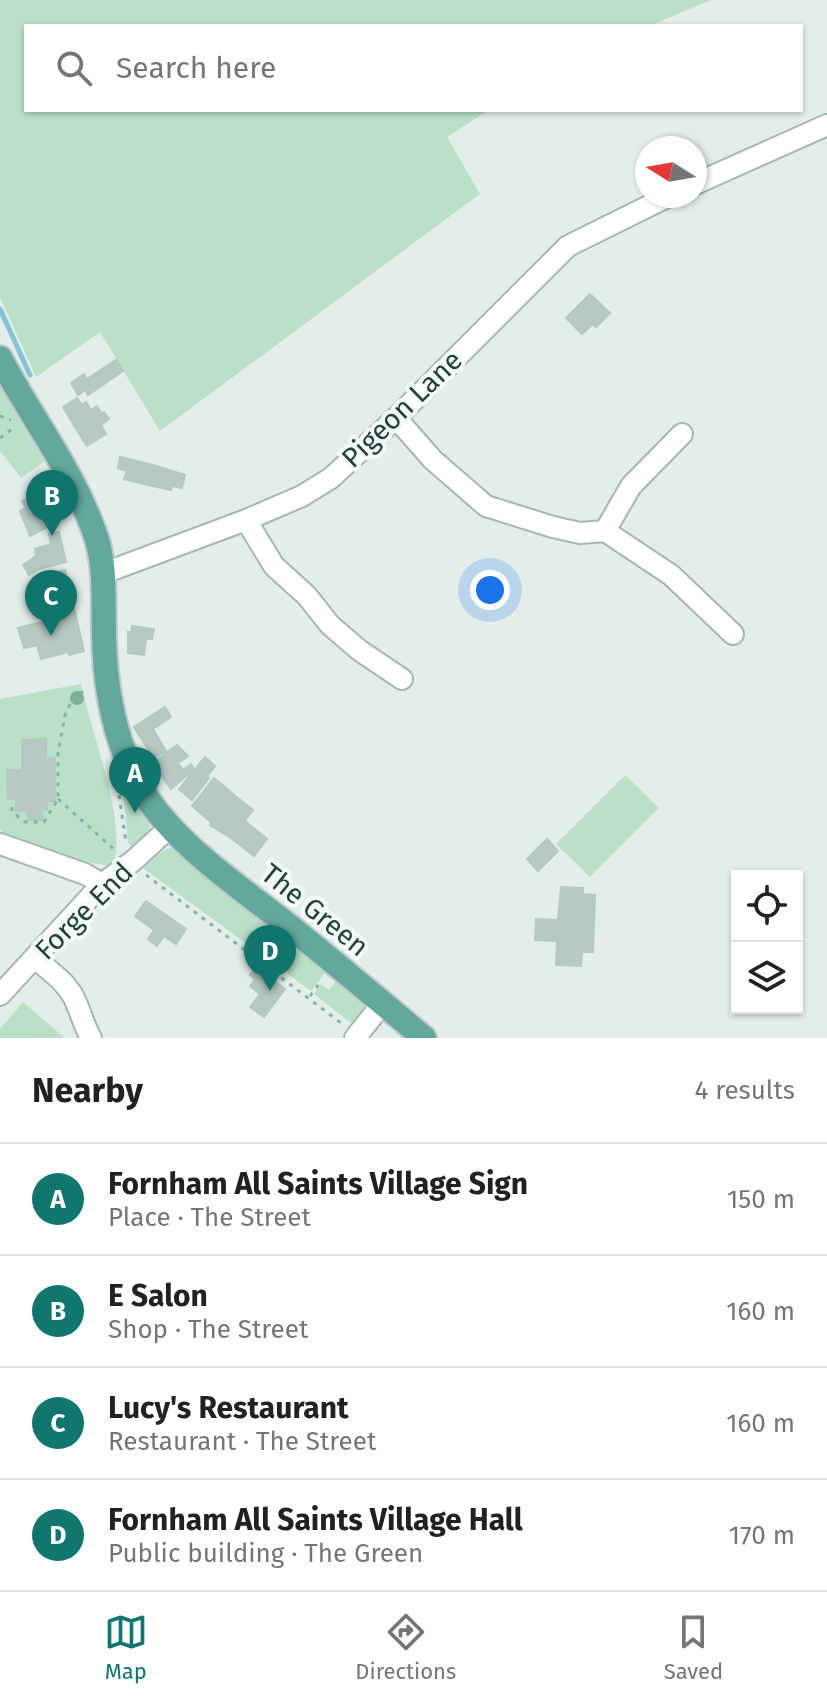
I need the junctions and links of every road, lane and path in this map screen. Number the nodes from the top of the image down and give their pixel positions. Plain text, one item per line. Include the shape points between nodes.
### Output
1 (827, 125) edge
2 (707, 179) edge
3 (645, 208) edge
4 (0, 358) edge
5 (396, 418) junction
6 (21, 423) dead end
7 (682, 434) dead end
8 (0, 438) edge
9 (246, 520) junction
10 (605, 531) junction
11 (104, 573) junction
12 (733, 634) dead end
13 (402, 679) dead end
14 (88, 690) dead end
15 (137, 782) junction
16 (57, 796) junction
17 (12, 807) dead end
18 (169, 828) junction
19 (0, 844) edge
20 (130, 856) junction
21 (102, 884) junction
22 (35, 958) junction
23 (0, 995) edge
24 (383, 1003) junction
25 (356, 1037) edge
26 (91, 1038) edge
27 (424, 1038) edge

1 - 2 street
3 - 5 street, Pigeon Lane via 568,246
4 - 11 main road, The Green via 81,502
5 - 9 street, Pigeon Lane via 331,478
5 - 10 street via 433,460 486,506 580,533
6 - 8 path
7 - 10 street via 631,486
9 - 11 street, Pigeon Lane
9 - 13 street via 274,566 330,625
10 - 12 street via 671,575
11 - 15 main road, The Green via 110,709
14 - 16 path via 75,694 65,715
15 - 18 main road, The Green
15 - 20 path via 118,784
16 - 17 path via 44,822 25,822
16 - 20 path via 118,852
18 - 20 street, Forge End
18 - 24 main road, The Green
19 - 21 street
20 - 21 street, Forge End
20 - 25 path via 140,871 310,996
21 - 22 street, Forge End
22 - 23 street, Forge End
22 - 26 street via 66,985
24 - 25 street
24 - 27 main road, The Green

